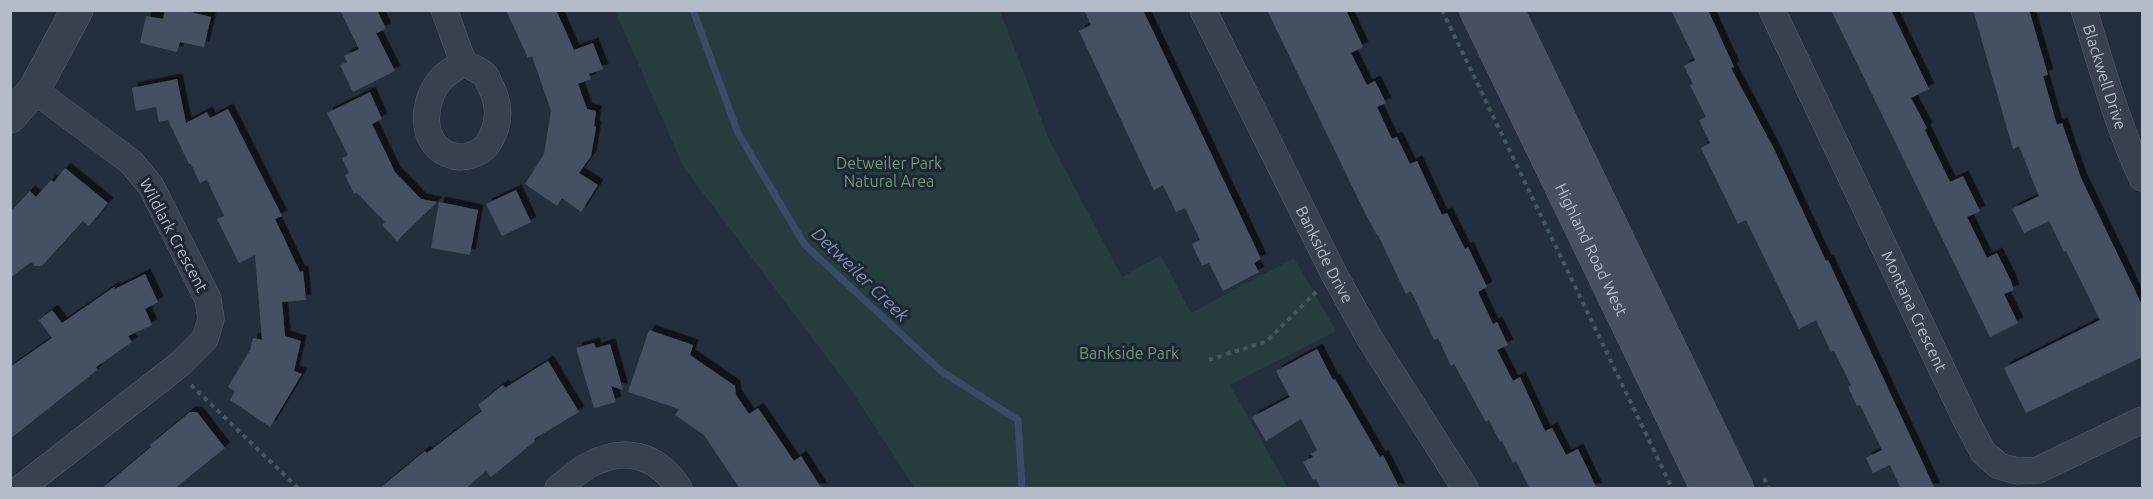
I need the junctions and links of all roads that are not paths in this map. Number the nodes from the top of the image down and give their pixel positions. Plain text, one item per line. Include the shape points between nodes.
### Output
1 (77, 10) edge
2 (444, 10) edge
3 (1203, 10) edge
4 (1476, 10) edge
5 (1507, 10) edge
6 (1772, 10) edge
7 (2084, 10) edge
8 (464, 62) dead end
9 (34, 90) junction
10 (10, 117) edge
11 (2142, 178) edge
12 (2142, 420) edge
13 (21, 489) edge
14 (558, 489) edge
15 (679, 489) edge
16 (1465, 489) edge
17 (1707, 489) edge
18 (1737, 489) edge

1 - 9 street
2 - 8 street
3 - 16 street, Bankside Drive via 1334,274 1370,339
4 - 17 main road, Highland Road West
5 - 18 main road, Highland Road West
6 - 12 street, Montana Crescent via 1983,452 1999,466 2017,471 2038,470
7 - 11 street, Blackwell Drive
9 - 10 street
9 - 13 street, Wildlark Crescent via 131,162 151,186 208,299 211,319 205,339 180,364
14 - 15 street via 586,467 621,455 640,456 657,463

